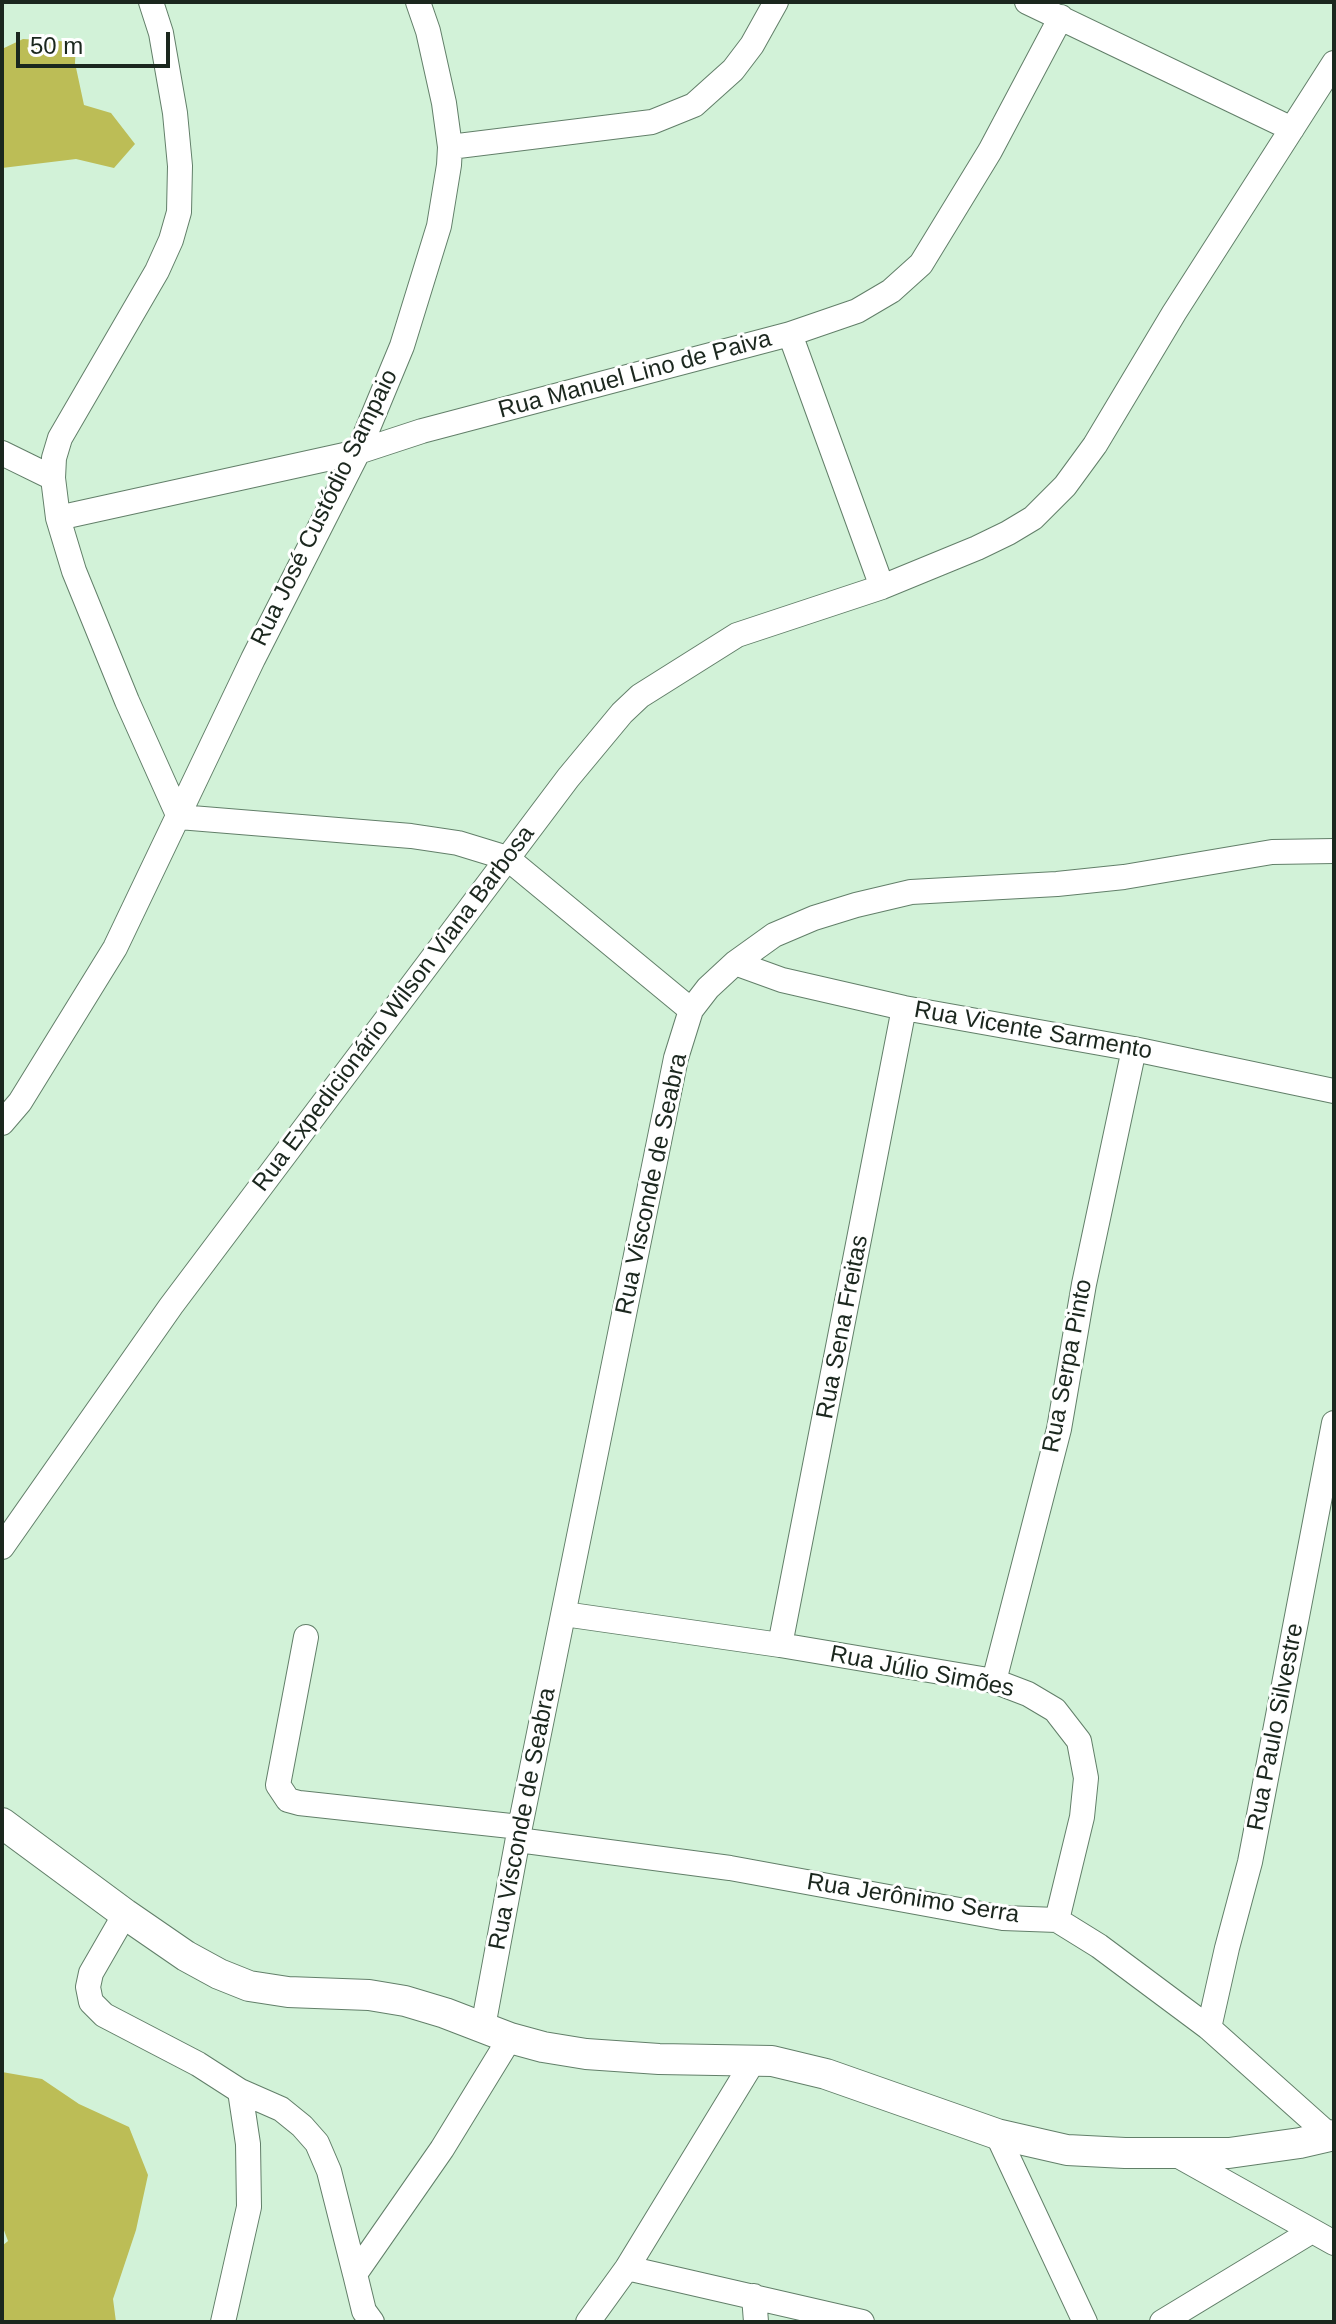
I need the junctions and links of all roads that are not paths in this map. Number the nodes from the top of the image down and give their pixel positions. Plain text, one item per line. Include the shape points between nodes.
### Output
1 (151, 2) edge
2 (418, 2) edge
3 (776, 2) edge
4 (1027, 2) edge
5 (1061, 17) junction
6 (1334, 63) edge
7 (1323, 99) edge
8 (1292, 129) junction
9 (450, 147) junction
10 (790, 334) junction
11 (358, 452) junction
12 (2, 453) edge
13 (53, 478) junction
14 (58, 518) junction
15 (882, 587) junction
16 (179, 817) junction
17 (1334, 851) edge
18 (507, 858) junction
19 (735, 963) junction
20 (904, 1008) junction
21 (691, 1010) junction
22 (1134, 1049) junction
23 (1334, 1091) edge
24 (2, 1123) edge
25 (1334, 1423) edge
26 (2, 1547) edge
27 (564, 1614) junction
28 (306, 1637) dead end
29 (780, 1645) junction
30 (994, 1681) junction
31 (2, 1823) edge
32 (519, 1834) junction
33 (125, 1914) junction
34 (1057, 1920) junction
35 (1209, 2028) junction
36 (496, 2033) junction
37 (754, 2060) junction
38 (240, 2091) junction
39 (997, 2134) junction
40 (1332, 2136) edge
41 (1175, 2154) junction
42 (1312, 2231) junction
43 (1334, 2243) edge
44 (627, 2268) junction
45 (355, 2274) junction
46 (754, 2296) junction
47 (852, 2321) edge
48 (223, 2322) edge
49 (372, 2322) edge
50 (588, 2322) edge
51 (756, 2322) edge
52 (1085, 2322) edge
53 (1162, 2322) edge

1 - 13 street via 175,113 179,212 157,271 60,438
2 - 9 street, Rua José Custódio Sampaio
3 - 9 street via 733,70 694,105 652,122
4 - 5 street
5 - 8 street
5 - 10 street, Rua Manuel Lino de Paiva via 975,177 921,264 891,291 857,311
6 - 7 street, Rua Expedicionário Wilson Viana Barbosa
7 - 8 street, Rua Expedicionário Wilson Viana Barbosa
8 - 15 street, Rua Expedicionário Wilson Viana Barbosa via 1065,486 1033,518 1008,533
9 - 11 street, Rua José Custódio Sampaio via 439,226 421,290
10 - 11 street, Rua Manuel Lino de Paiva
10 - 15 street
11 - 14 street, Rua Manuel Lino de Paiva
11 - 16 street, Rua José Custódio Sampaio
12 - 13 street
13 - 14 street
14 - 16 street via 74,571
15 - 18 street, Rua Expedicionário Wilson Viana Barbosa via 737,635 640,696
16 - 18 street via 411,836
16 - 24 street, Rua José Custódio Sampaio via 115,948
17 - 19 street, Rua Visconde de Seabra via 1272,852 1071,883 911,892 814,918 774,935
18 - 21 street
18 - 26 street, Rua Expedicionário Wilson Viana Barbosa via 171,1306
19 - 20 street, Rua Vicente Sarmento via 782,980
19 - 21 street, Rua Visconde de Seabra
20 - 22 street, Rua Vicente Sarmento
20 - 29 street, Rua Sena Freitas
21 - 27 street, Rua Visconde de Seabra via 676,1058
22 - 23 street, Rua Vicente Sarmento
22 - 30 street, Rua Serpa Pinto via 1059,1429
25 - 35 street, Rua Paulo Silvestre via 1250,1862
27 - 29 street, Rua Júlio Simões
27 - 32 street, Rua Visconde de Seabra
28 - 32 street, Rua Jerônimo Serra via 278,1785 288,1800
29 - 30 street, Rua Júlio Simões
30 - 34 street, Rua Júlio Simões via 1055,1710 1079,1741 1086,1778 1082,1817
31 - 33 street
32 - 34 street, Rua Jerônimo Serra via 1003,1918
32 - 36 street, Rua Visconde de Seabra
33 - 36 street via 186,1956 249,1986 369,1995 445,2013
33 - 38 street via 91,1973 91,2002 104,2015
34 - 35 street, Rua Jerônimo Serra
35 - 40 street, Rua Jerônimo Serra
36 - 37 street via 586,2054
36 - 45 street via 442,2149
37 - 39 street via 826,2074
37 - 44 street
38 - 45 street via 281,2109 317,2143
38 - 48 street via 249,2207
39 - 41 street via 1067,2150
39 - 52 street
40 - 41 street via 1229,2153
41 - 42 street
42 - 43 street
42 - 53 street
44 - 46 street
44 - 50 street
45 - 49 street
46 - 47 street
46 - 51 street

